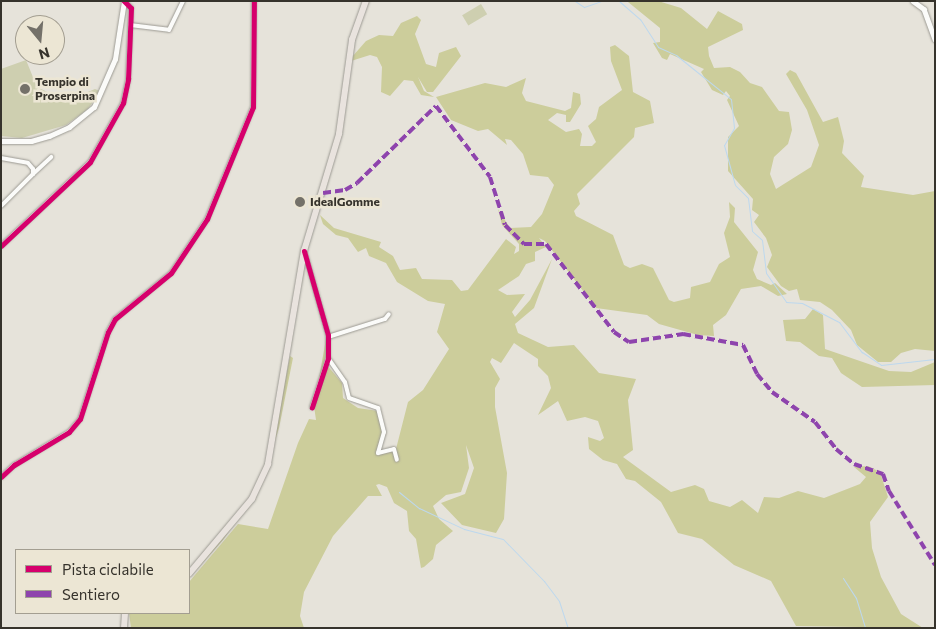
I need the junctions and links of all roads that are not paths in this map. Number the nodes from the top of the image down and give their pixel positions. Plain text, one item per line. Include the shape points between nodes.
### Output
1 (124, 1) edge
2 (183, 1) edge
3 (254, 1) edge
4 (366, 1) edge
5 (914, 1) edge
6 (130, 25) junction
7 (935, 39) edge
8 (1, 141) edge
9 (1, 158) edge
10 (52, 158) dead end
11 (33, 174) junction
12 (1, 206) edge
13 (1, 246) edge
14 (304, 251) junction
15 (389, 314) dead end
16 (328, 337) junction
17 (328, 358) junction
18 (312, 407) dead end
19 (397, 460) dead end
20 (1, 477) edge
21 (190, 573) edge
22 (125, 614) edge
23 (124, 628) edge

1 - 6 street via 131,8
1 - 8 main road via 116,59 94,107 69,127 49,136 31,141
2 - 6 street via 169,30
3 - 20 street via 253,107 207,219 171,274 127,307 112,326 80,418 69,432 14,465
4 - 14 main road via 352,40 339,134
5 - 7 street via 924,9
6 - 13 street via 128,79 123,103 90,162
9 - 11 street via 28,163
10 - 11 street
11 - 12 street
14 - 16 street
14 - 21 main road via 268,464 252,499
15 - 16 street via 385,319
16 - 17 street
17 - 18 street
17 - 19 street via 345,382 349,398 378,408 384,432 378,452 394,449
22 - 23 main road

